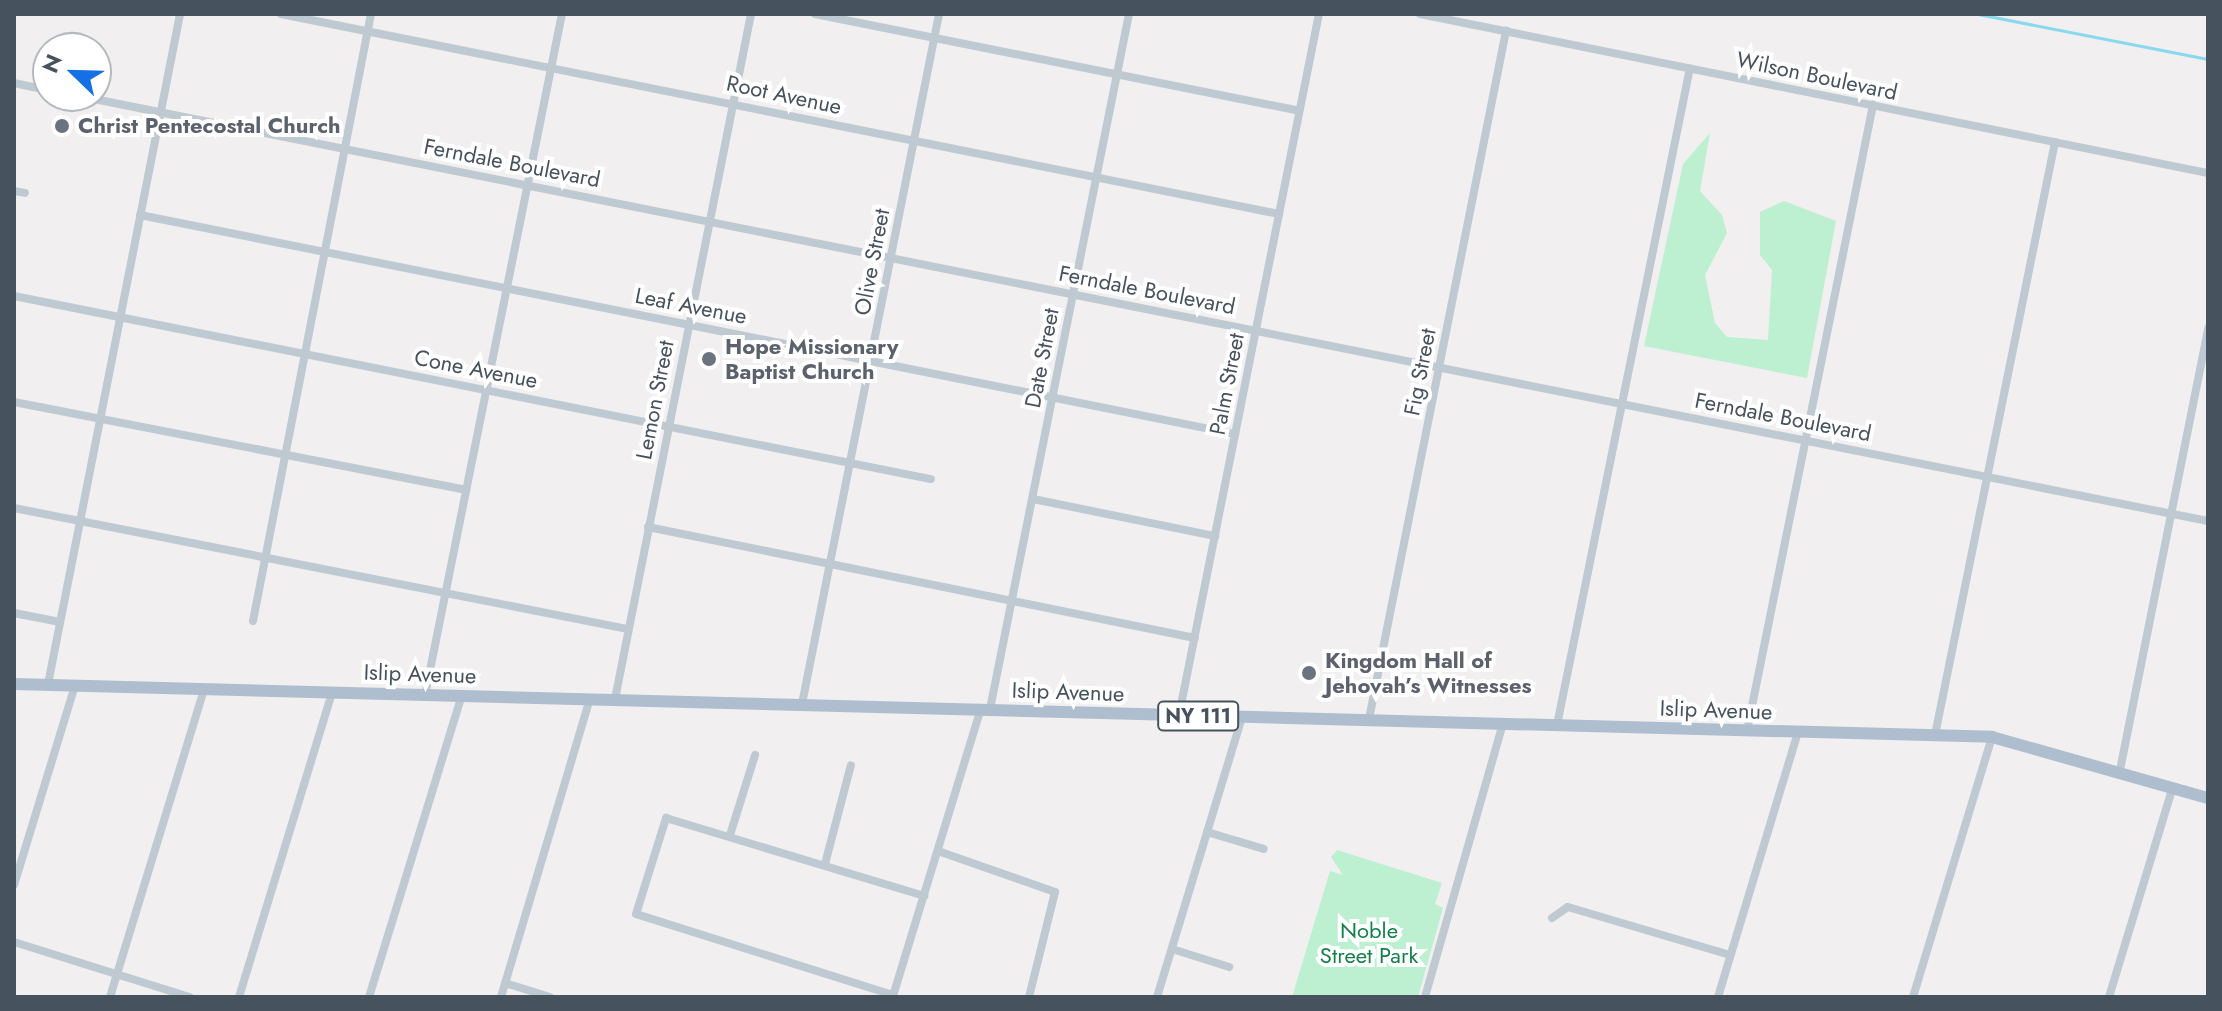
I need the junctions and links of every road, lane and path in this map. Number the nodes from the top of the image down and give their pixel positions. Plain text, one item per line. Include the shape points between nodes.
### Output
1 (180, 14) edge
2 (281, 14) edge
3 (371, 14) edge
4 (562, 14) edge
5 (751, 14) edge
6 (815, 14) edge
7 (939, 14) edge
8 (1129, 14) edge
9 (1319, 14) edge
10 (1420, 14) edge
11 (368, 31) junction
12 (1506, 31) junction
13 (934, 38) junction
14 (551, 66) junction
15 (1690, 68) junction
16 (1117, 75) junction
17 (112, 102) edge
18 (734, 103) junction
19 (1873, 105) junction
20 (1299, 111) junction
21 (161, 112) junction
22 (915, 140) junction
23 (2055, 142) junction
24 (344, 148) junction
25 (2208, 173) edge
26 (1097, 175) junction
27 (528, 184) junction
28 (14, 191) edge
29 (25, 193) dead end
30 (1279, 214) junction
31 (140, 215) junction
32 (710, 220) junction
33 (323, 252) junction
34 (891, 257) junction
35 (507, 288) junction
36 (1073, 293) junction
37 (14, 296) edge
38 (119, 316) junction
39 (689, 323) junction
40 (2208, 328) edge
41 (1256, 330) junction
42 (303, 353) junction
43 (871, 360) junction
44 (1440, 367) junction
45 (486, 390) junction
46 (1053, 397) junction
47 (14, 402) edge
48 (1622, 403) junction
49 (100, 418) junction
50 (669, 426) junction
51 (1235, 434) junction
52 (1805, 440) junction
53 (283, 455) junction
54 (851, 462) junction
55 (1988, 477) junction
56 (931, 479) dead end
57 (466, 490) junction
58 (1033, 499) junction
59 (14, 508) edge
60 (2170, 514) junction
61 (80, 521) junction
62 (2208, 521) edge
63 (648, 527) junction
64 (1215, 536) junction
65 (262, 557) junction
66 (830, 564) junction
67 (446, 592) junction
68 (1012, 600) junction
69 (14, 613) edge
70 (253, 621) dead end
71 (60, 622) junction
72 (628, 629) junction
73 (1195, 638) junction
74 (14, 684) edge
75 (48, 684) junction
76 (75, 686) junction
77 (204, 689) junction
78 (332, 692) junction
79 (425, 695) junction
80 (462, 695) junction
81 (590, 699) junction
82 (615, 699) junction
83 (802, 704) junction
84 (986, 709) junction
85 (1179, 715) junction
86 (1242, 717) junction
87 (1369, 719) junction
88 (1503, 724) junction
89 (1557, 725) junction
90 (1747, 731) junction
91 (1798, 732) junction
92 (1935, 735) junction
93 (1992, 737) junction
94 (755, 755) dead end
95 (851, 765) dead end
96 (2120, 770) junction
97 (2173, 787) junction
98 (2208, 798) edge
99 (1207, 832) junction
100 (730, 835) junction
101 (1264, 849) dead end
102 (938, 851) junction
103 (825, 864) junction
104 (14, 885) edge
105 (924, 896) junction
106 (1552, 918) dead end
107 (14, 942) edge
108 (1172, 949) junction
109 (1730, 955) junction
110 (1229, 967) dead end
111 (116, 974) junction
112 (505, 983) junction
113 (893, 996) edge
114 (110, 997) edge
115 (190, 997) edge
116 (239, 997) edge
117 (369, 997) edge
118 (501, 997) edge
119 (550, 997) edge
120 (1029, 997) edge
121 (1157, 997) edge
122 (1425, 997) edge
123 (1718, 997) edge
124 (1913, 997) edge
125 (2109, 997) edge

1 - 21 street
2 - 11 street, Root Avenue
3 - 11 street
4 - 14 street
5 - 18 street, Lemon Street
6 - 13 street
7 - 13 street, Olive Street
8 - 16 street, Date Street
9 - 20 street, Palm Street
10 - 12 street, Wilson Boulevard
11 - 14 street, Root Avenue
11 - 24 street
12 - 15 street, Wilson Boulevard
12 - 44 street, Fig Street
13 - 16 street
13 - 22 street, Olive Street
14 - 18 street, Root Avenue
14 - 27 street
15 - 19 street, Wilson Boulevard
15 - 48 street
16 - 20 street
16 - 26 street, Date Street
17 - 21 street, Ferndale Boulevard
18 - 22 street, Root Avenue
18 - 32 street, Lemon Street
19 - 23 street, Wilson Boulevard
19 - 52 street
20 - 30 street, Palm Street
21 - 24 street, Ferndale Boulevard
21 - 31 street
22 - 26 street, Root Avenue
22 - 34 street, Olive Street
23 - 25 street, Wilson Boulevard
23 - 55 street
24 - 27 street, Ferndale Boulevard
24 - 33 street
26 - 30 street, Root Avenue
26 - 36 street, Date Street
27 - 32 street, Ferndale Boulevard
27 - 35 street
28 - 29 street
30 - 41 street, Palm Street
31 - 33 street, Leaf Avenue
31 - 38 street
32 - 34 street, Ferndale Boulevard
32 - 39 street, Lemon Street
33 - 35 street, Leaf Avenue
33 - 42 street
34 - 36 street, Ferndale Boulevard
34 - 43 street, Olive Street
35 - 39 street, Leaf Avenue
35 - 45 street
36 - 41 street, Ferndale Boulevard
36 - 46 street, Date Street
37 - 38 street, Cone Avenue
38 - 42 street, Cone Avenue
38 - 49 street
39 - 43 street, Leaf Avenue
39 - 50 street, Lemon Street
40 - 60 street
41 - 44 street, Ferndale Boulevard
41 - 51 street, Palm Street
42 - 45 street, Cone Avenue
42 - 53 street
43 - 46 street, Leaf Avenue
43 - 54 street, Olive Street
44 - 48 street, Ferndale Boulevard
44 - 87 street, Fig Street
45 - 50 street, Cone Avenue
45 - 57 street
46 - 51 street, Leaf Avenue
46 - 58 street, Date Street
47 - 49 street
48 - 52 street, Ferndale Boulevard
48 - 89 street
49 - 53 street
49 - 61 street
50 - 54 street, Cone Avenue
50 - 63 street, Lemon Street
51 - 64 street, Palm Street
52 - 55 street, Ferndale Boulevard
52 - 90 street
53 - 57 street
53 - 65 street
54 - 56 street, Cone Avenue
54 - 66 street, Olive Street
55 - 60 street, Ferndale Boulevard
55 - 92 street
57 - 67 street
58 - 64 street
58 - 68 street, Date Street
59 - 61 street
60 - 62 street, Ferndale Boulevard
60 - 96 street
61 - 65 street
61 - 71 street
63 - 66 street
63 - 72 street, Lemon Street
64 - 73 street, Palm Street
65 - 67 street
65 - 70 street
66 - 68 street
66 - 83 street, Olive Street
67 - 72 street
67 - 79 street
68 - 73 street
68 - 84 street, Date Street
69 - 71 street
71 - 75 street
72 - 82 street, Lemon Street
73 - 85 street, Palm Street
74 - 75 main road, Islip Avenue / NY 111
75 - 76 main road, Islip Avenue / NY 111
76 - 77 main road, Islip Avenue / NY 111
76 - 104 street
77 - 78 main road, Islip Avenue / NY 111
77 - 111 street
78 - 79 main road, Islip Avenue / NY 111
78 - 116 street
79 - 80 main road, Islip Avenue / NY 111
80 - 81 main road, Islip Avenue / NY 111
80 - 117 street
81 - 82 main road, Islip Avenue / NY 111
81 - 112 street
82 - 83 main road, Islip Avenue / NY 111
83 - 84 main road, Islip Avenue / NY 111
84 - 85 main road, Islip Avenue / NY 111
84 - 102 street, Date Street
85 - 86 main road, Islip Avenue / NY 111
86 - 87 main road, Islip Avenue / NY 111
86 - 99 street
87 - 88 main road, Islip Avenue / NY 111
88 - 89 main road, Islip Avenue / NY 111
88 - 122 street
89 - 90 main road, Islip Avenue / NY 111
90 - 91 main road, Islip Avenue / NY 111
91 - 92 main road, Islip Avenue / NY 111
91 - 109 street
92 - 93 main road, Islip Avenue / NY 111
93 - 96 main road, Islip Avenue / NY 111
93 - 124 street
94 - 100 street
95 - 103 street
96 - 97 main road, Islip Avenue / NY 111
97 - 98 main road, Islip Avenue / NY 111
97 - 125 street
99 - 101 street
99 - 108 street
100 - 103 street
100 - 113 street via 666,818 636,914
102 - 105 street, Date Street
102 - 120 street via 1055,892
103 - 105 street
105 - 113 street, Date Street
106 - 109 street via 1568,907
107 - 111 street
108 - 110 street
108 - 121 street
109 - 123 street
111 - 114 street
111 - 115 street
112 - 118 street
112 - 119 street

